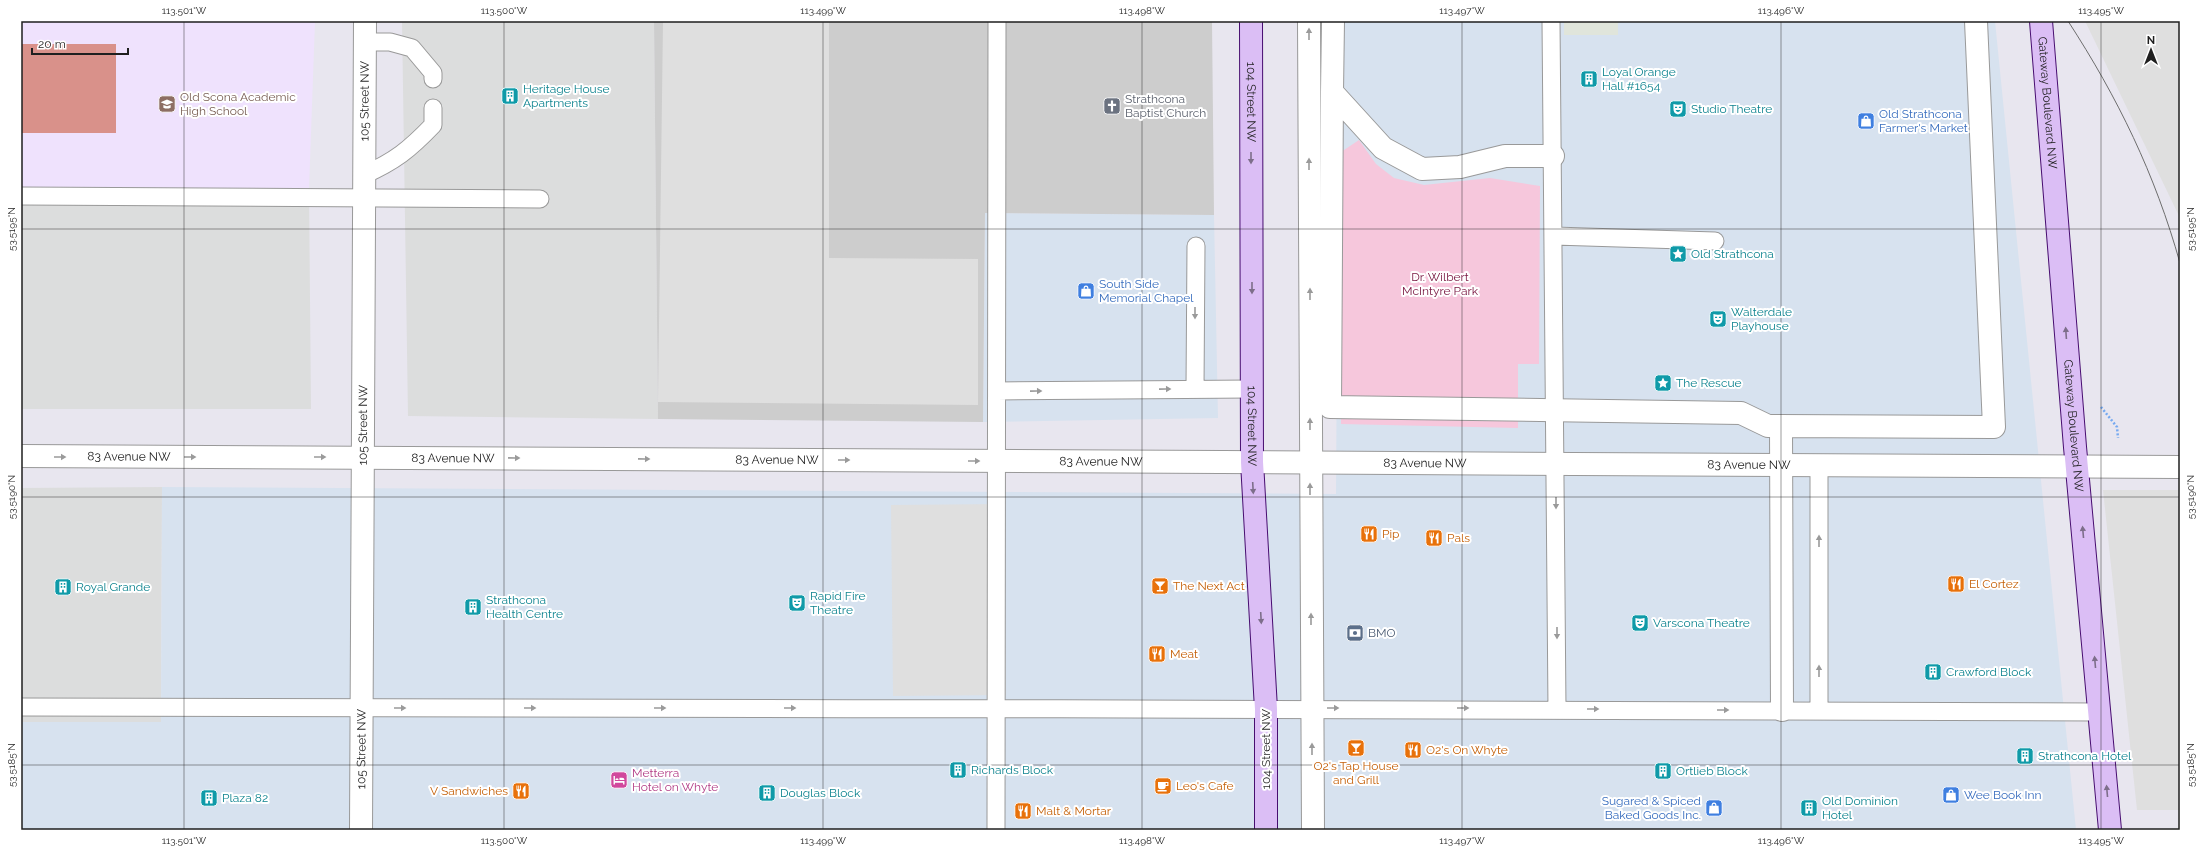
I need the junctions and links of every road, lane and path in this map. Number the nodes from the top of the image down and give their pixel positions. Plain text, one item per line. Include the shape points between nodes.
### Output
1 (997, 21) edge
2 (1251, 21) edge
3 (1309, 21) edge
4 (1333, 21) edge
5 (1551, 21) edge
6 (1976, 21) edge
7 (2041, 21) edge
8 (365, 31) edge
9 (433, 79) dead end
10 (1332, 92) junction
11 (433, 108) dead end
12 (1553, 156) junction
13 (364, 175) junction
14 (21, 196) edge
15 (364, 198) junction
16 (540, 199) dead end
17 (1554, 236) junction
18 (1715, 241) dead end
19 (1196, 246) dead end
20 (1252, 388) junction
21 (1195, 389) junction
22 (996, 391) junction
23 (1556, 410) junction
24 (1781, 427) junction
25 (2117, 427) dead end
26 (2118, 445) dead end
27 (21, 456) edge
28 (363, 457) junction
29 (996, 461) junction
30 (1252, 462) junction
31 (1310, 463) junction
32 (1556, 464) junction
33 (1781, 465) junction
34 (1819, 465) junction
35 (2077, 467) junction
36 (2180, 467) edge
37 (21, 707) edge
38 (996, 707) junction
39 (1312, 707) junction
40 (362, 708) junction
41 (1266, 708) junction
42 (1557, 709) junction
43 (1782, 710) junction
44 (1819, 710) junction
45 (2100, 712) junction
46 (361, 830) edge
47 (996, 830) edge
48 (1266, 830) edge
49 (1313, 830) edge
50 (2110, 830) edge

1 - 22 lane
2 -> 20 main road, 104 Street NW
31 -> 3 street
4 - 10 street
5 - 12 lane
6 - 24 street via 1994,427
35 -> 7 main road, Gateway Boulevard NW
8 - 9 lane via 412,48 433,73
8 - 13 street, 105 Street NW
10 - 12 street via 1383,148 1422,169 1460,167 1505,156
10 - 23 street via 1330,407
11 - 13 lane via 433,125 408,151
12 - 17 lane
13 - 15 street, 105 Street NW
14 - 15 lane
15 - 16 lane
15 - 28 street, 105 Street NW
17 - 18 lane
17 - 23 lane
19 -> 21 lane
20 - 21 lane
20 - 30 main road, 104 Street NW
22 -> 21 lane
22 - 29 lane
23 - 24 street via 1741,413 1768,426
23 - 32 lane
24 - 33 street
25 - 26 path
27 -> 28 street, 83 Avenue NW
28 -> 29 street, 83 Avenue NW
28 - 40 street, 105 Street NW
29 - 30 street, 83 Avenue NW
29 - 38 lane
30 - 31 street, 83 Avenue NW
30 -> 41 main road, 104 Street NW
31 - 32 street, 83 Avenue NW
39 -> 31 street
32 - 33 street, 83 Avenue NW
32 -> 42 lane
33 - 34 street, 83 Avenue NW
33 - 43 street
34 - 35 street, 83 Avenue NW
44 -> 34 lane
35 - 36 street, 83 Avenue NW
45 -> 35 main road, Gateway Boulevard NW
37 - 40 lane
40 -> 38 lane
38 - 41 lane
38 - 47 lane
39 - 41 lane
39 -> 42 lane
49 -> 39 street
40 - 46 street, 105 Street NW
41 - 48 main road, 104 Street NW
42 -> 43 lane
43 - 44 lane
44 - 45 lane
50 -> 45 main road, Gateway Boulevard NW

